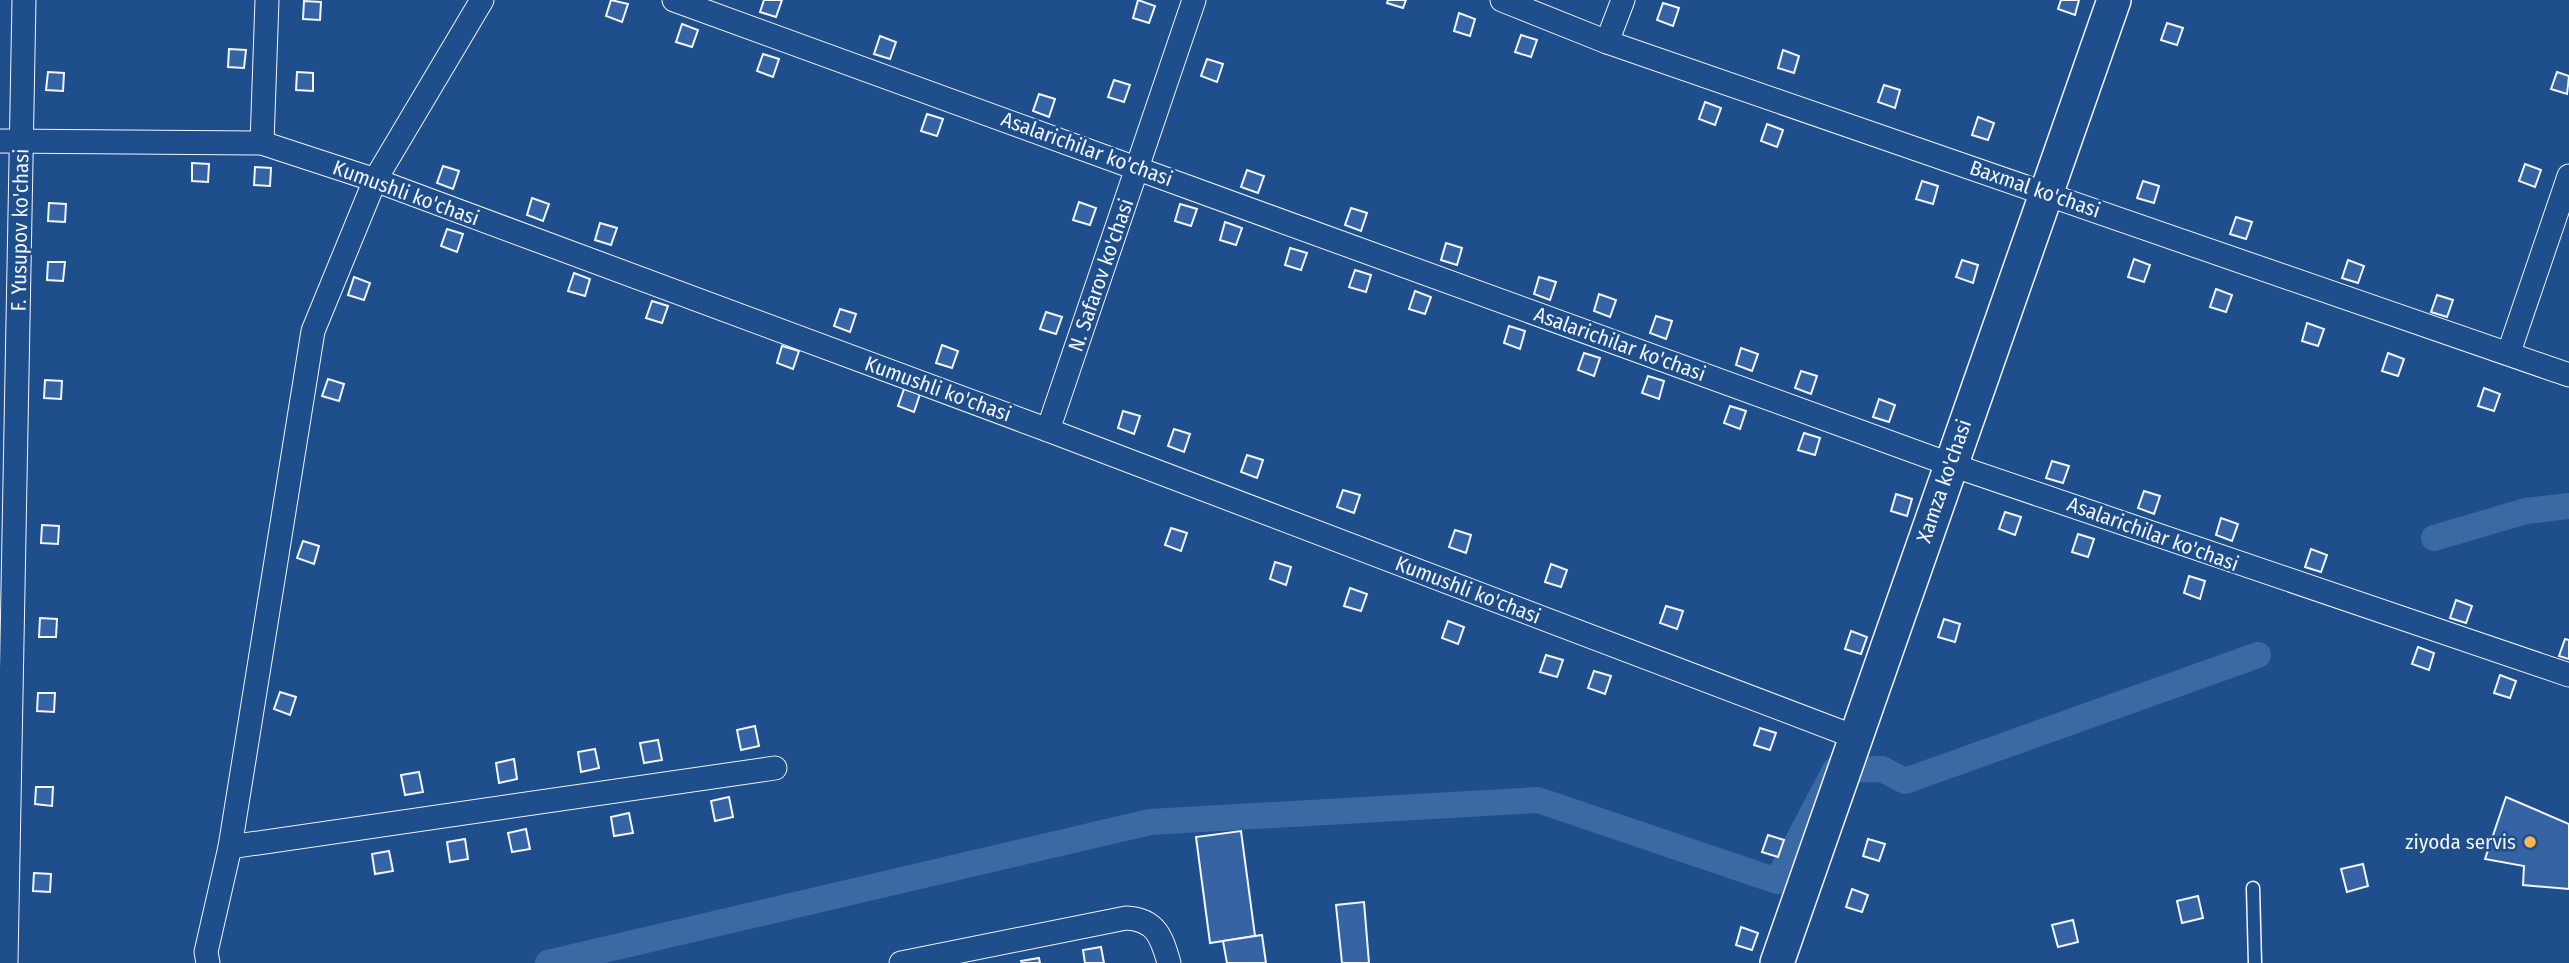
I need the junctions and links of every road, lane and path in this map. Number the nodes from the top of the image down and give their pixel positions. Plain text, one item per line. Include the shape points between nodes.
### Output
1 (24, 0) edge
2 (267, 0) edge
3 (482, 0) edge
4 (674, 0) edge
5 (1194, 0) edge
6 (1502, 0) edge
7 (1623, 0) edge
8 (2114, 0) edge
9 (1607, 42) junction
10 (11, 140) edge
11 (262, 143) junction
12 (1137, 168) junction
13 (2569, 176) edge
14 (375, 180) junction
15 (2045, 193) junction
16 (2509, 352) junction
17 (2569, 374) edge
18 (1048, 430) junction
19 (1949, 464) junction
20 (2569, 675) edge
21 (1848, 759) junction
22 (775, 768) dead end
23 (230, 847) junction
24 (2253, 888) dead end
25 (6, 963) edge
26 (208, 963) edge
27 (901, 963) edge
28 (1169, 963) edge
29 (1777, 963) edge
30 (2255, 963) edge

1 - 10 street, F. Yusupov ko'chasi
2 - 11 street
3 - 14 street
4 - 12 street, Asalarichilar ko'chasi
5 - 12 street, N. Safarov ko'chasi
6 - 9 street, Baxmal ko'chasi
7 - 9 street
8 - 15 main road, Xamza ko'chasi
9 - 15 street, Baxmal ko'chasi
10 - 11 street, Kumushli ko'chasi
10 - 25 street, F. Yusupov ko'chasi
11 - 14 street, Kumushli ko'chasi
12 - 18 street, N. Safarov ko'chasi
12 - 19 street, Asalarichilar ko'chasi
13 - 16 street
14 - 18 street, Kumushli ko'chasi
14 - 23 street via 313,331
15 - 16 street, Baxmal ko'chasi
15 - 19 main road, Xamza ko'chasi
16 - 17 street, Baxmal ko'chasi
18 - 21 street, Kumushli ko'chasi
19 - 20 street, Asalarichilar ko'chasi
19 - 21 main road, Xamza ko'chasi
21 - 29 main road, Xamza ko'chasi
22 - 23 street
23 - 26 street via 206,952
24 - 30 lane
27 - 28 street via 1126,918 1149,922 1159,932

